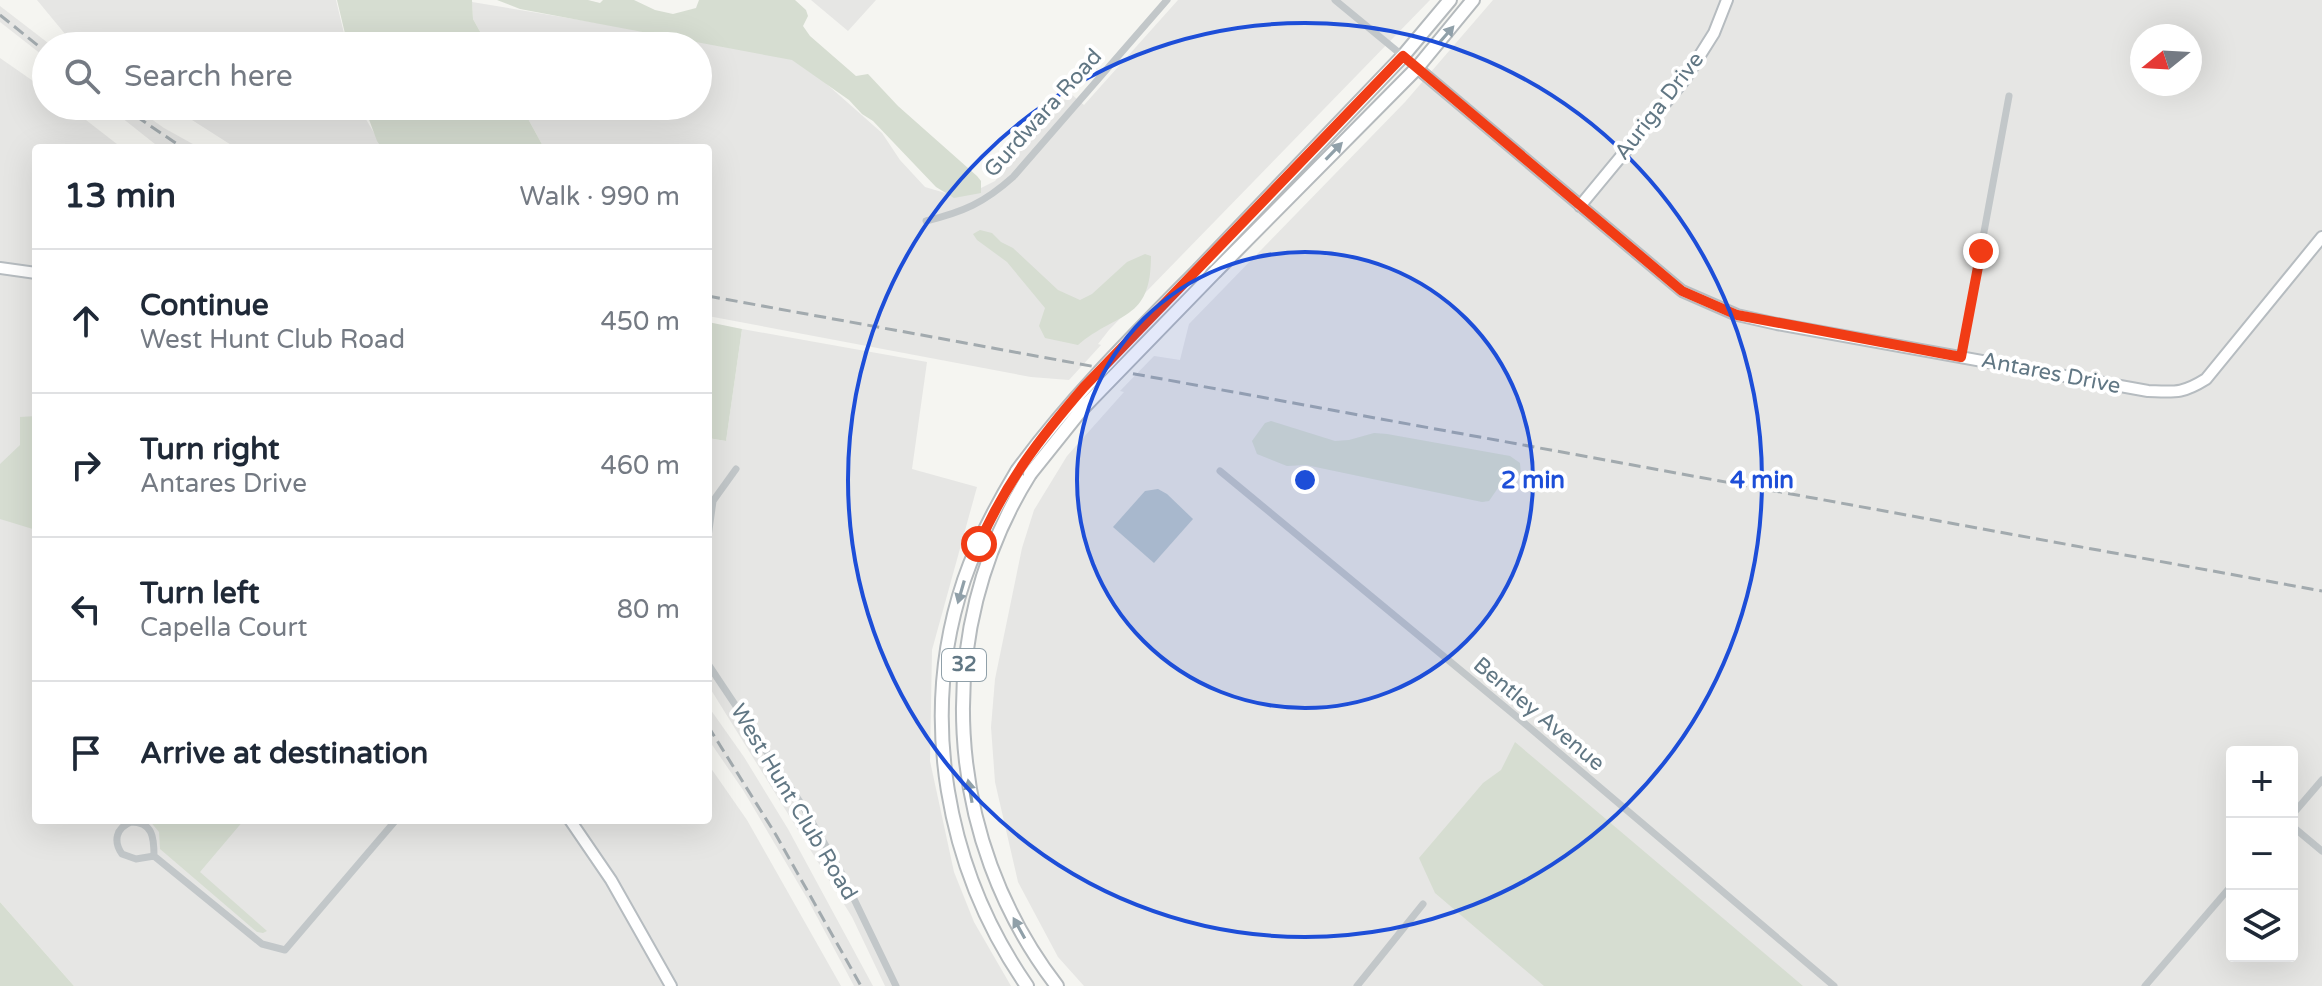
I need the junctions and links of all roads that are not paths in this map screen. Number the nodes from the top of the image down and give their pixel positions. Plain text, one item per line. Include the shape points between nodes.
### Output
1 (1167, 0) edge
2 (1335, 0) edge
3 (1450, 0) edge
4 (1473, 0) edge
5 (1727, 0) edge
6 (1403, 56) junction
7 (1417, 68) junction
8 (2009, 96) dead end
9 (1580, 206) junction
10 (926, 221) dead end
11 (2322, 237) edge
12 (0, 268) edge
13 (32, 272) edge
14 (1961, 357) junction
15 (736, 469) dead end
16 (1220, 471) dead end
17 (712, 508) edge
18 (712, 670) edge
19 (2322, 780) edge
20 (2298, 808) edge
21 (128, 824) edge
22 (142, 824) edge
23 (393, 824) edge
24 (573, 824) edge
25 (2298, 831) edge
26 (2322, 851) edge
27 (154, 856) junction
28 (2228, 890) edge
29 (1423, 904) dead end
30 (671, 986) edge
31 (896, 986) edge
32 (1027, 986) edge
33 (1057, 986) edge
34 (1357, 986) edge
35 (1834, 986) edge
36 (2145, 986) edge

1 - 10 street, Gurdwara Road via 1013,177 993,195
2 - 6 street
3 - 6 main road, 32
7 -> 4 main road, 32
5 - 9 street, Auriga Drive via 1714,33 1685,79
6 - 7 main road
6 -> 32 main road, 32, bridge via 1084,387 1017,471 986,526 952,623 942,724 961,851 984,914
7 - 9 street, Antares Drive
33 -> 7 main road, 32, bridge via 1027,943 989,866 972,806 962,735 966,647 995,542 1030,474 1090,401
8 - 14 street
9 - 14 street, Antares Drive via 1682,291 1715,307 1777,324
11 - 14 street, Antares Drive via 2206,379 2189,390 2148,391
12 - 13 street
15 - 17 street
16 - 35 street, Bentley Avenue
18 - 31 street, West Hunt Club Road via 840,870
19 - 20 street
21 - 27 street via 118,833 116,844 122,854 131,859
22 - 27 street via 153,836
23 - 27 street via 285,950 262,944
24 - 30 street
25 - 26 street
28 - 36 street
29 - 34 street

